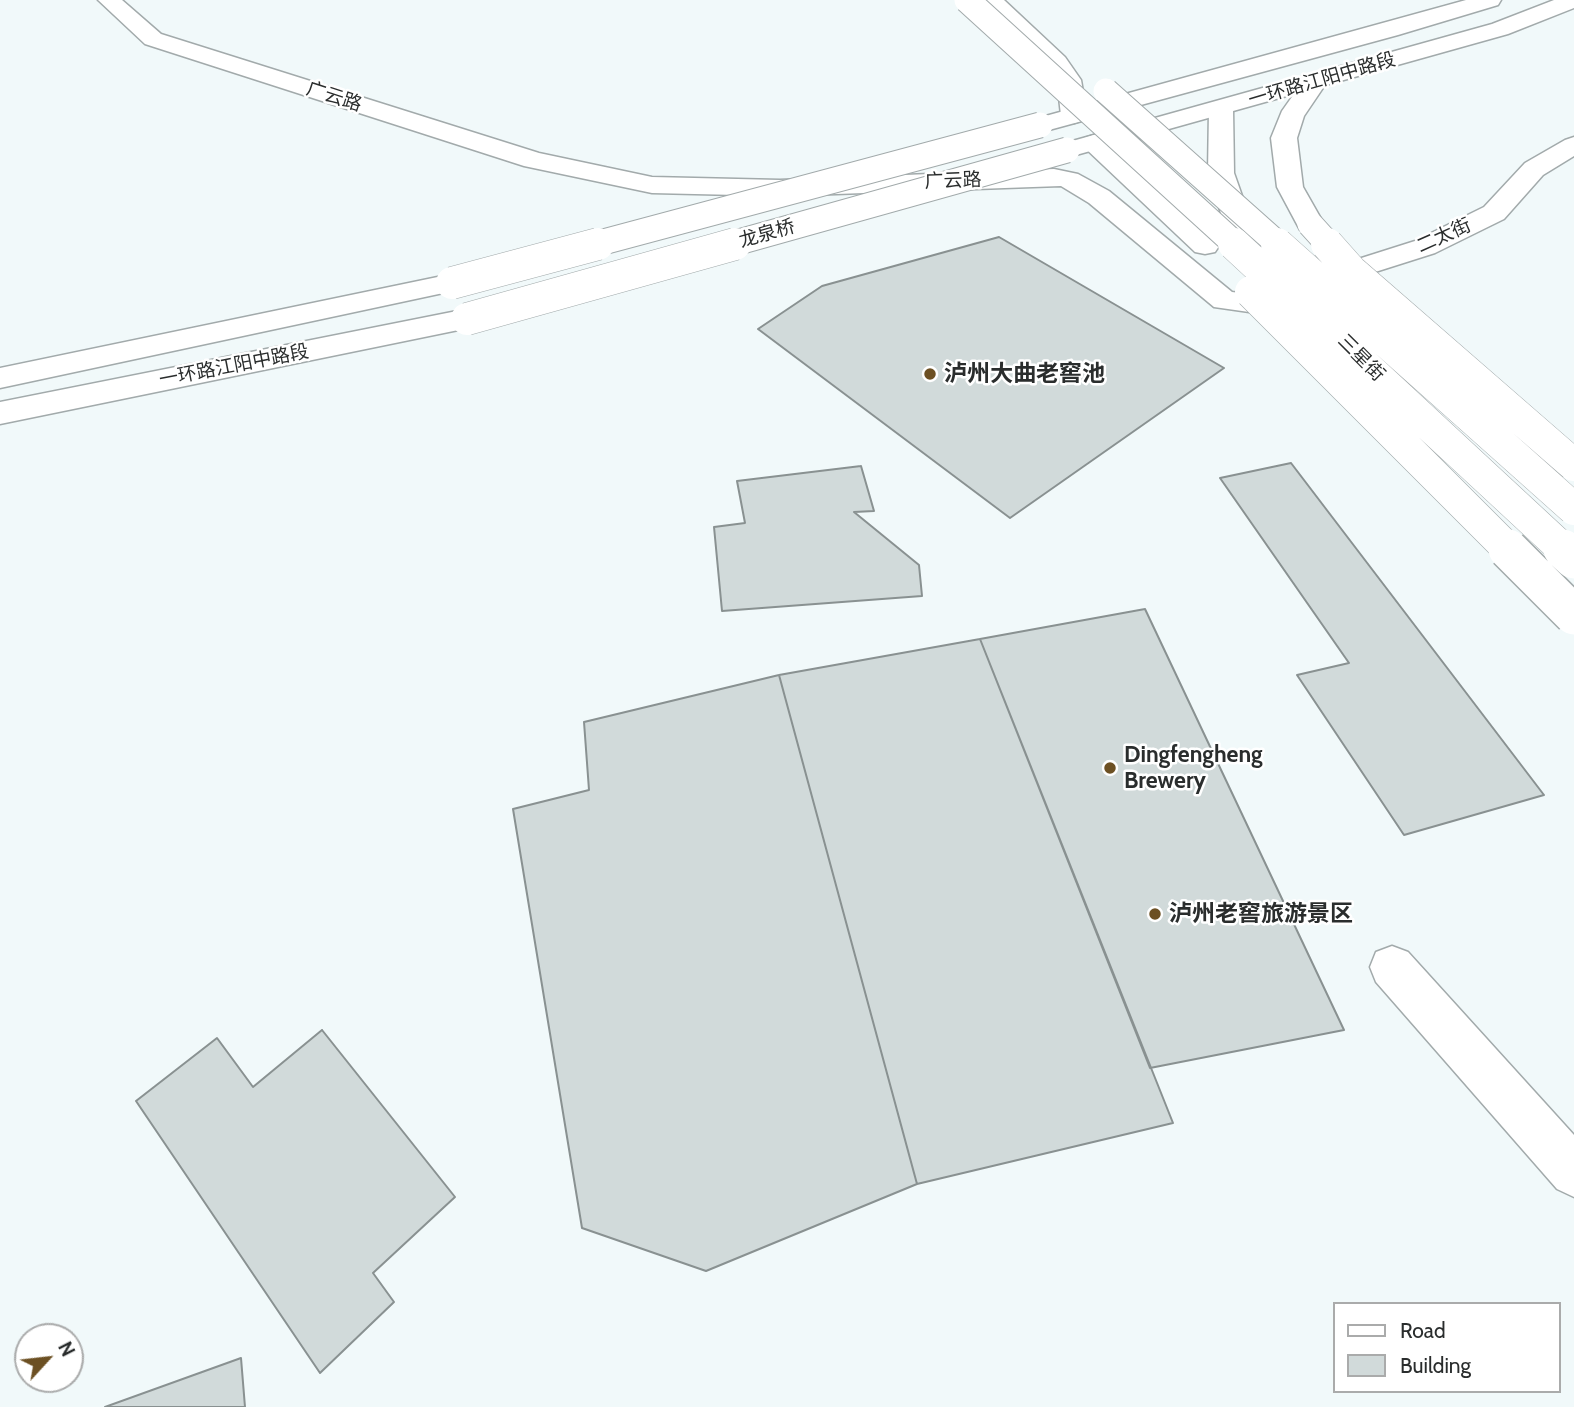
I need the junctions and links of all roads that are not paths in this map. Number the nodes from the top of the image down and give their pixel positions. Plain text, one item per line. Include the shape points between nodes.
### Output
1 (109, 0) edge
2 (137, 0) edge
3 (967, 0) edge
4 (991, 0) edge
5 (1002, 0) edge
6 (1490, 0) edge
7 (1574, 0) edge
8 (1057, 62) junction
9 (1315, 82) junction
10 (1138, 99) junction
11 (1221, 109) junction
12 (1074, 115) junction
13 (1040, 125) joint
14 (1094, 143) junction
15 (1574, 145) edge
16 (1067, 150) joint
17 (572, 167) junction
18 (452, 282) joint
19 (1292, 290) junction
20 (467, 319) joint
21 (0, 378) edge
22 (0, 413) edge
23 (1574, 465) edge
24 (1574, 509) edge
25 (1574, 559) edge
26 (1574, 568) edge
27 (1574, 615) edge
28 (1392, 967) dead end
29 (1574, 1172) edge

1 - 17 main road, 广云路 via 153,39 533,160
2 - 17 main road, 广云路 via 170,32 541,150
3 - 25 main road, bridge
4 - 8 main road
5 - 24 main road, bridge
6 - 10 main road, 一环路江阳中路段
7 - 9 main road, 一环路江阳中路段 via 1500,29
8 - 10 main road via 1085,79
8 - 12 main road via 1069,80
9 - 11 main road, 一环路江阳中路段
9 - 23 main road, bridge via 1291,116 1284,138 1290,187 1310,224 1351,271
10 - 12 main road, 一环路江阳中路段
11 - 14 main road, 一环路江阳中路段
11 - 19 main road, 三星街 via 1221,173 1239,226
12 - 13 main road, 一环路江阳中路段
13 - 18 main road, 龙泉桥, bridge
14 - 16 main road, 一环路江阳中路段
14 - 27 main road, bridge via 1205,246
15 - 19 main road, 二太街 via 1534,169 1494,213 1425,247
16 - 20 main road, 龙泉桥, bridge
17 - 19 main road, 广云路 via 652,185 780,188 1054,177 1099,197 1224,300 1249,303
18 - 21 main road, 一环路江阳中路段
19 - 26 main road, 三星街
20 - 22 main road, 一环路江阳中路段
28 - 29 main road

